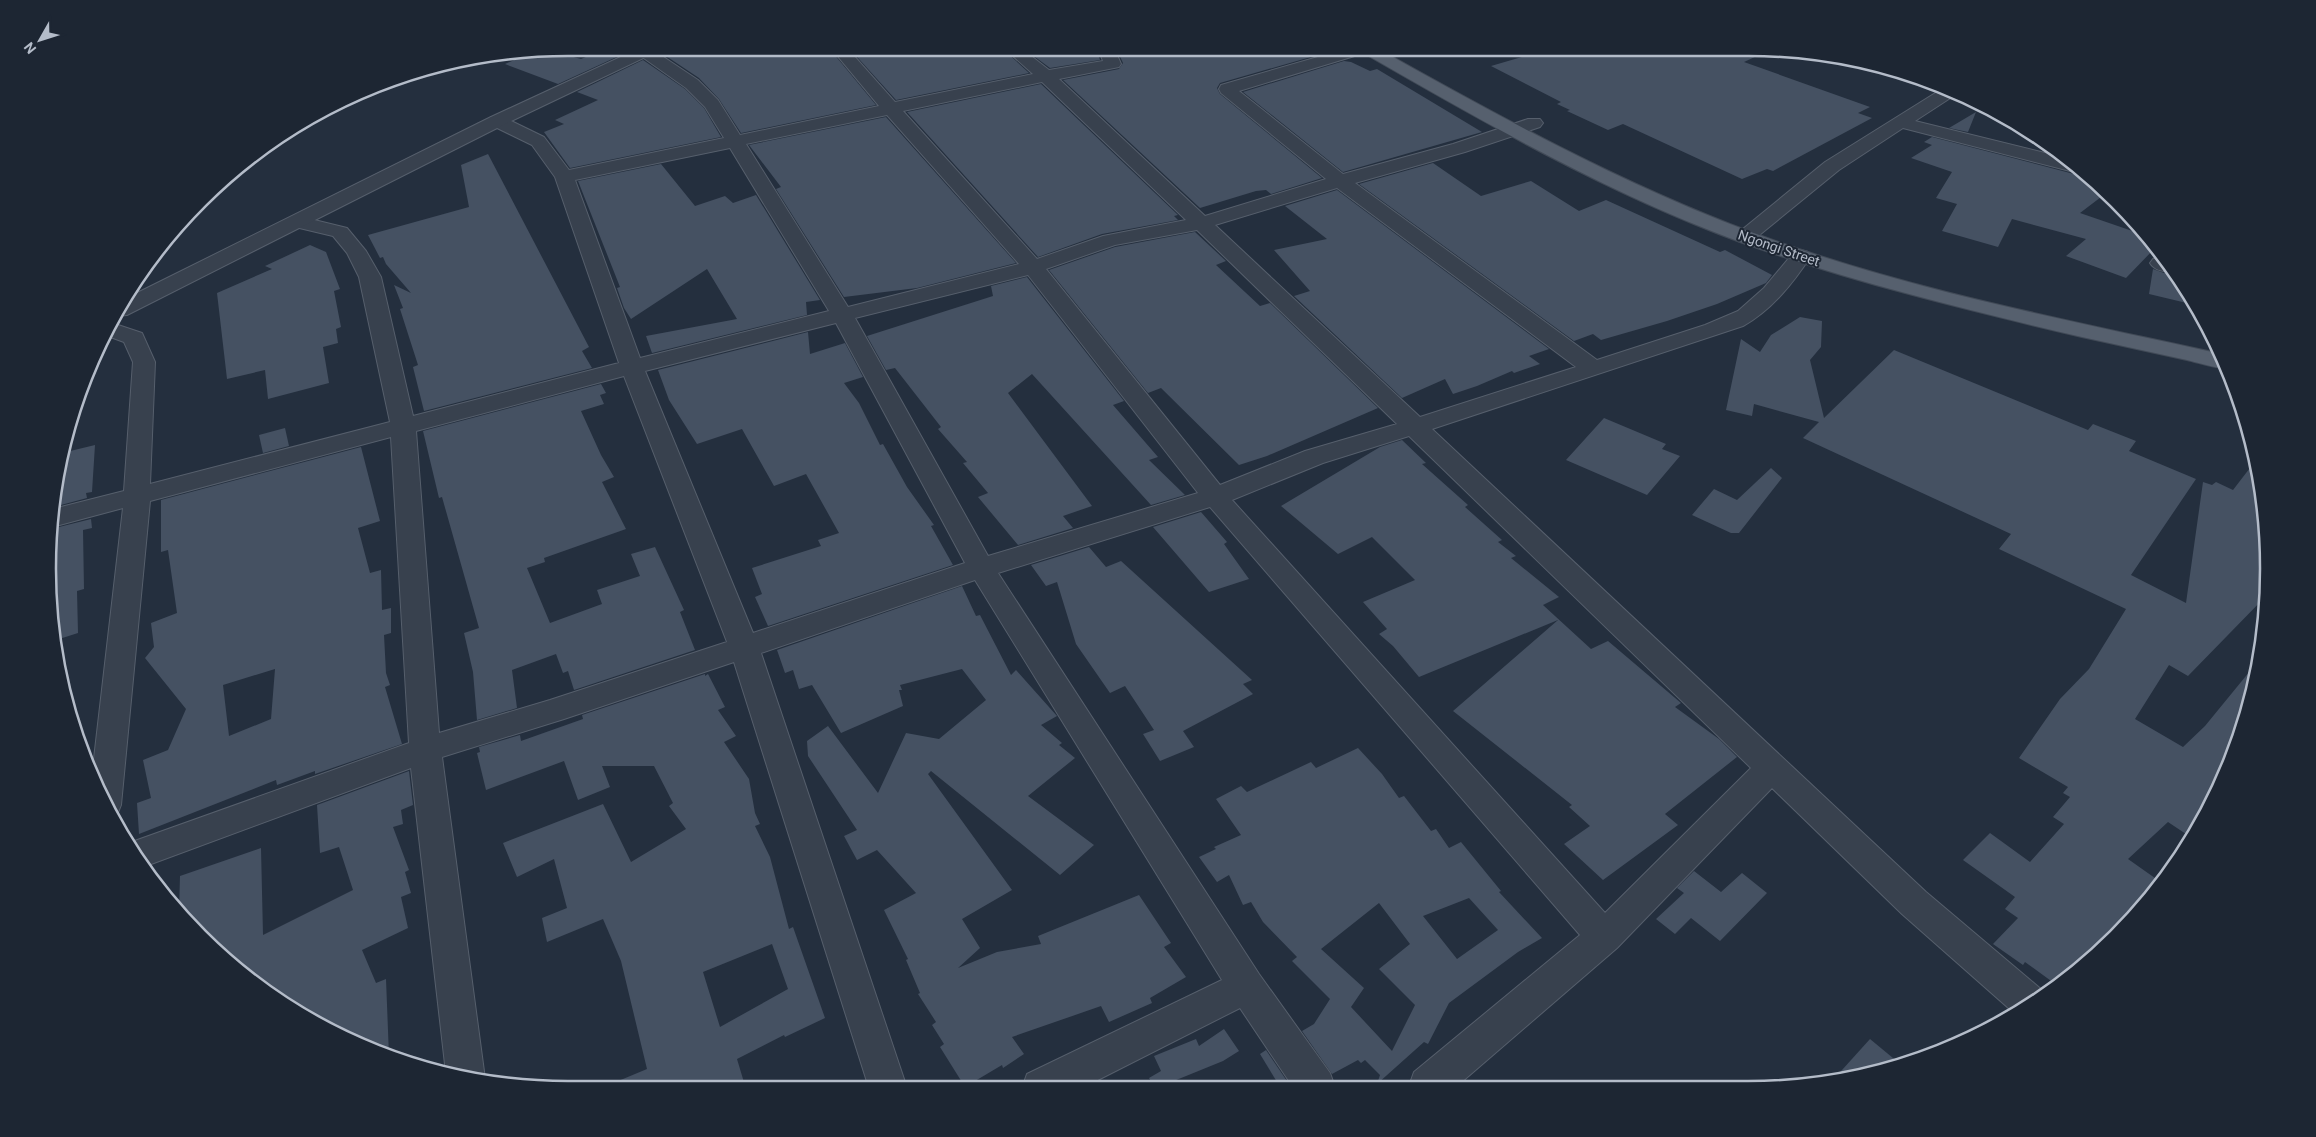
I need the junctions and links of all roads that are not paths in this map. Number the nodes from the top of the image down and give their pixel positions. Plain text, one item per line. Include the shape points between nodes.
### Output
1 (633, 56) edge
2 (657, 56) edge
3 (846, 56) edge
4 (1022, 56) edge
5 (1110, 56) edge
6 (1339, 56) edge
7 (1380, 56) edge
8 (1412, 56) edge
9 (1046, 76) junction
10 (1944, 95) edge
11 (892, 110) junction
12 (497, 121) junction
13 (1899, 122) junction
14 (1534, 123) junction
15 (1510, 129) junction
16 (734, 141) junction
17 (2059, 162) edge
18 (564, 177) junction
19 (1340, 181) junction
20 (298, 222) junction
21 (1202, 223) junction
22 (1752, 230) junction
23 (1801, 256) junction
24 (1033, 267) junction
25 (130, 305) edge
26 (842, 314) junction
27 (115, 331) edge
28 (2208, 343) edge
29 (2215, 360) edge
30 (632, 366) junction
31 (1594, 369) junction
32 (403, 427) junction
33 (1414, 427) junction
34 (137, 497) junction
35 (1215, 497) junction
36 (59, 516) edge
37 (981, 568) junction
38 (744, 647) junction
39 (425, 750) junction
40 (1772, 768) junction
41 (107, 790) edge
42 (143, 853) edge
43 (1604, 937) junction
44 (1246, 986) junction
45 (2025, 999) edge
46 (465, 1070) edge
47 (886, 1081) edge
48 (1054, 1081) edge
49 (1312, 1081) edge
50 (1434, 1081) edge

1 - 12 street
2 - 16 street via 712,104
3 - 11 street
4 - 9 street
5 - 9 street via 1113,64
6 - 19 street via 1227,89
7 - 15 main road, Ngongi Street
8 - 14 main road, Ngongi Street
9 - 11 street
9 - 21 street
10 - 13 street
11 - 16 street
11 - 24 street
12 - 18 street via 538,141
12 - 20 street
13 - 17 street
13 - 22 street via 1832,166
14 - 15 street
14 - 22 main road, Ngongi Street
15 - 19 street via 1459,148
15 - 22 main road, Ngongi Street via 1665,205
16 - 18 street
16 - 26 street
18 - 30 street
19 - 21 street
19 - 31 street
20 - 25 street
20 - 32 street via 340,232 356,251 370,277
21 - 24 street via 1110,240
21 - 33 street
22 - 23 main road, Ngongi Street
22 - 28 main road, Ngongi Street via 1923,276
23 - 29 main road, Ngongi Street via 1928,292
23 - 31 street via 1772,294 1736,320
24 - 26 street
24 - 35 street
26 - 30 street
26 - 37 street
27 - 34 street via 134,338 144,362
30 - 32 street
30 - 38 street
31 - 33 street
32 - 34 street
32 - 39 street
33 - 35 street via 1314,457
33 - 40 street
34 - 36 street
34 - 41 street
35 - 37 street
35 - 43 street
37 - 38 street
37 - 44 street
38 - 39 street via 554,711
38 - 47 street
39 - 42 street
39 - 46 street
40 - 43 street
40 - 45 street via 1914,903
43 - 50 street
44 - 48 street
44 - 49 street

